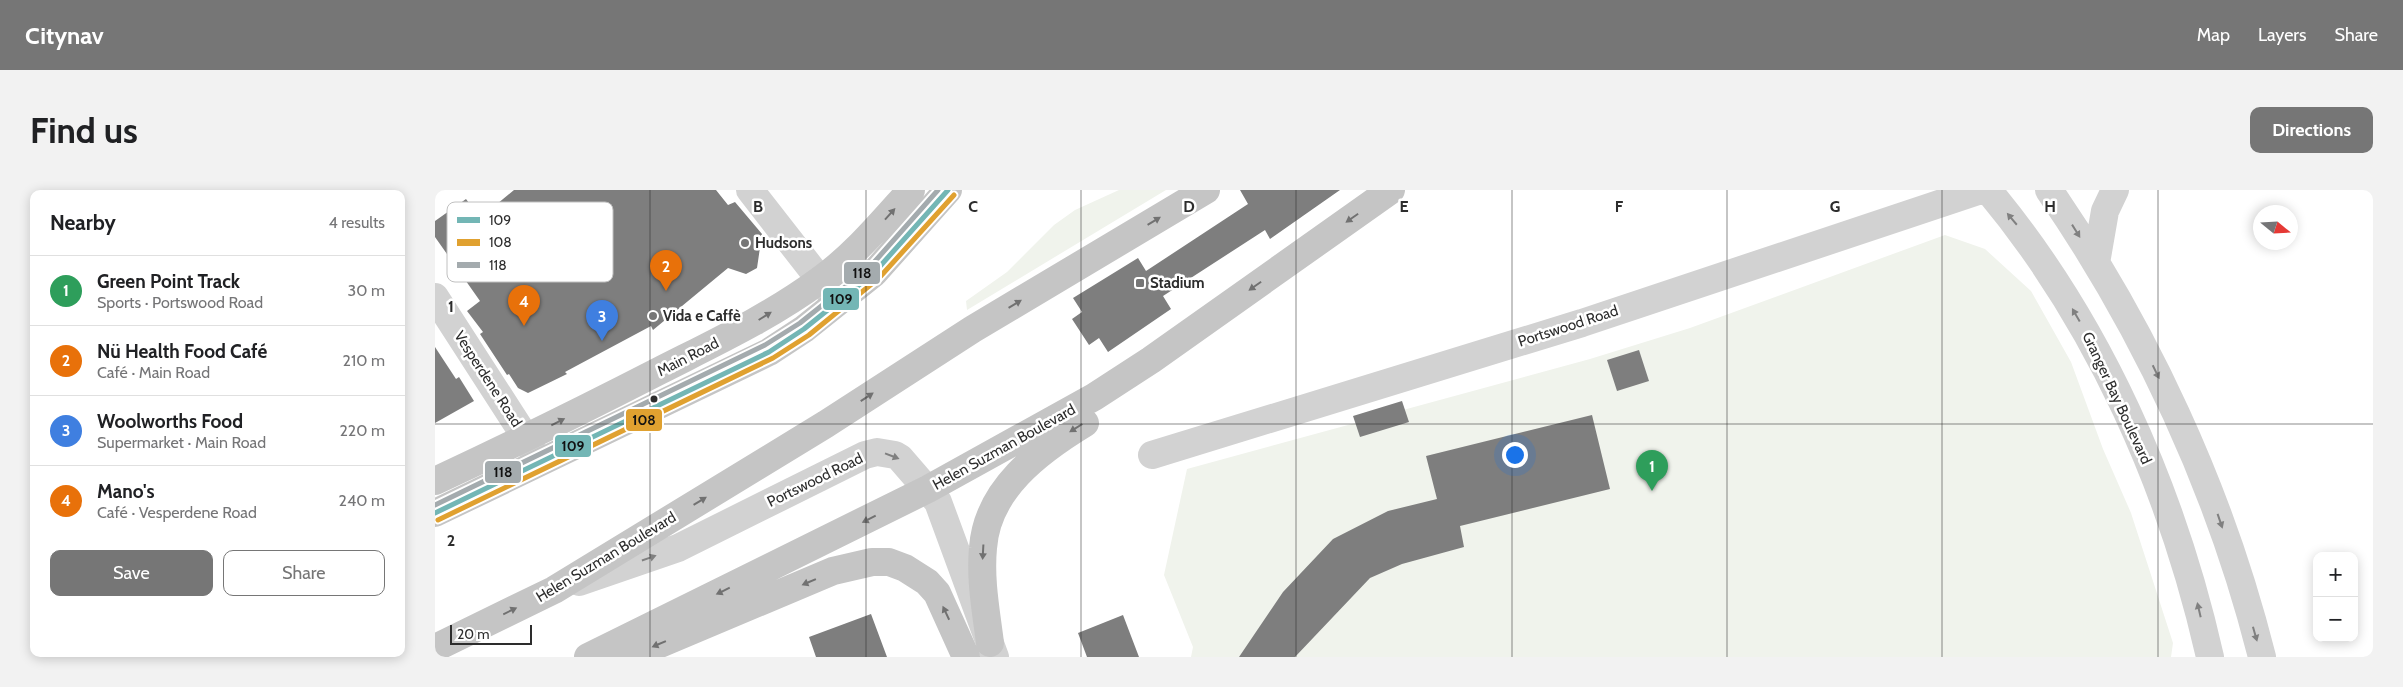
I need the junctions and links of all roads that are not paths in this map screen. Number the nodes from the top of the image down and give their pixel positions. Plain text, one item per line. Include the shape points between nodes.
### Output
1 (750, 190) edge
2 (911, 190) edge
3 (949, 190) edge
4 (1206, 190) edge
5 (1391, 190) edge
6 (1981, 190) edge
7 (1988, 190) edge
8 (2049, 190) edge
9 (2115, 190) edge
10 (2096, 264) junction
11 (821, 280) junction
12 (435, 297) edge
13 (838, 302) junction
14 (1151, 360) junction
15 (526, 438) junction
16 (1153, 455) dead end
17 (539, 464) junction
18 (435, 481) edge
19 (928, 489) junction
20 (435, 513) edge
21 (554, 590) junction
22 (435, 648) edge
23 (992, 650) edge
24 (589, 656) edge
25 (966, 657) edge
26 (2210, 657) edge
27 (2262, 657) edge

1 - 11 street
11 -> 2 main road, Main Road via 863,244
3 - 13 main road, Main Road via 874,272
21 -> 4 main road, Helen Suzman Boulevard via 826,424 973,329
5 -> 14 main road, Helen Suzman Boulevard
6 - 16 street, Portswood Road via 1582,322
26 -> 7 street, Granger Bay Boulevard via 2198,602 2136,432 2094,346 2060,287 2023,232
8 -> 10 street
9 - 10 street via 2105,211
10 -> 27 street via 2137,334 2188,442 2223,532
11 - 13 street
15 -> 11 main road, Main Road via 754,323
12 - 15 street, Vesperdene Road
13 - 17 main road, Main Road via 769,352
14 - 19 main road, Helen Suzman Boulevard via 1061,416
14 -> 23 main road via 1088,420 1037,455 1013,480 990,518 983,546 983,592
15 - 17 street, Vesperdene Road
15 - 18 main road, Main Road
17 - 20 main road, Main Road
21 -> 19 street, Portswood Road via 678,548 865,455 877,452 895,455
19 - 23 street, Portswood Road via 945,517
19 -> 24 main road, Helen Suzman Boulevard
22 -> 21 main road, Helen Suzman Boulevard
25 -> 24 main road via 937,593 915,573 889,562 872,562 833,571 648,649

